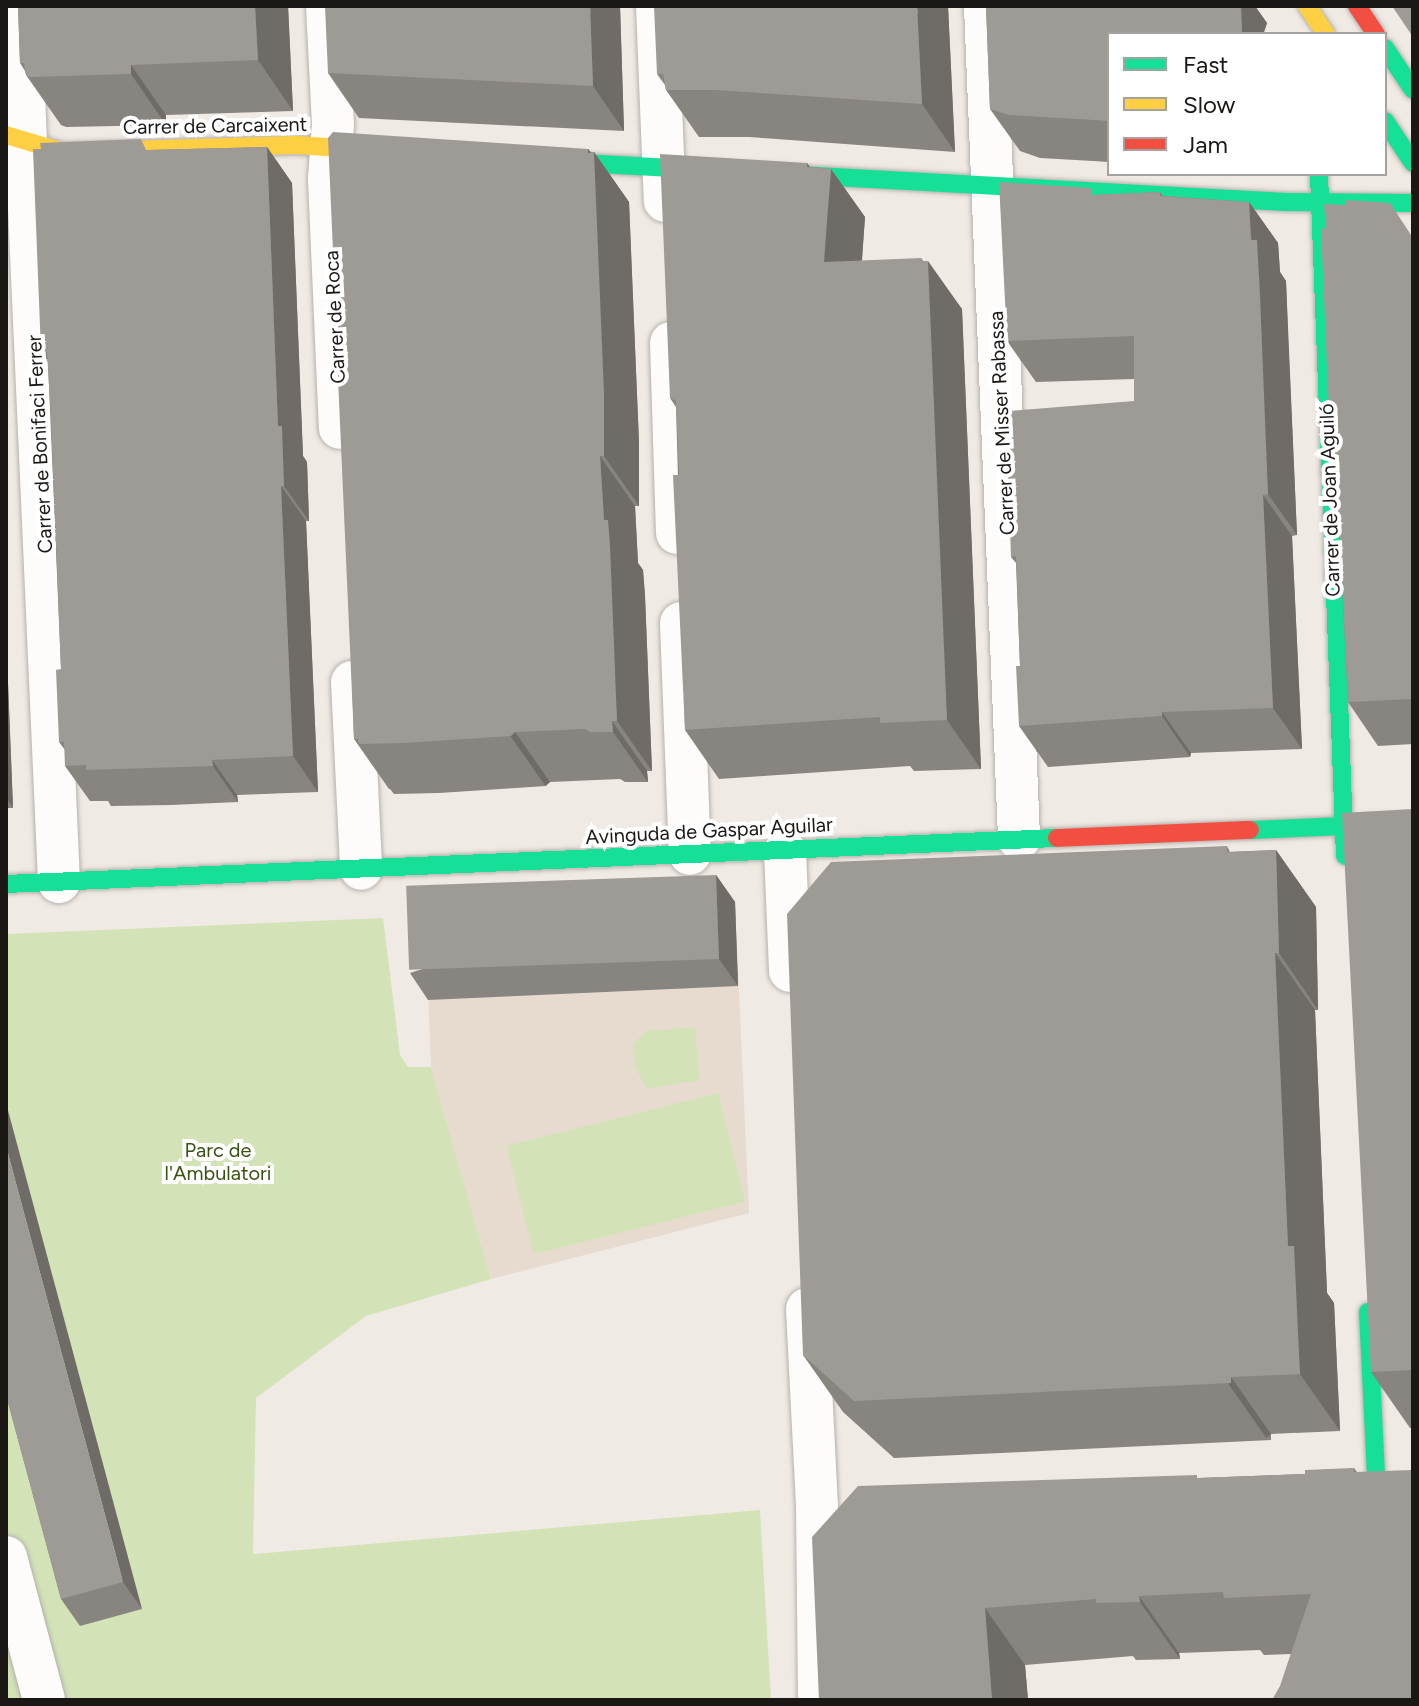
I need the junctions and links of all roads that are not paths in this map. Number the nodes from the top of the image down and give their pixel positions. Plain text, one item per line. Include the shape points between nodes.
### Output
1 (20, 6) edge
2 (327, 6) edge
3 (657, 6) edge
4 (985, 6) edge
5 (1357, 6) edge
6 (1375, 32) edge
7 (1387, 51) edge
8 (1413, 90) edge
9 (1387, 124) edge
10 (16, 139) edge
11 (331, 146) junction
12 (403, 152) edge
13 (524, 160) edge
14 (1413, 163) edge
15 (664, 168) junction
16 (1319, 176) edge
17 (993, 184) junction
18 (1319, 203) junction
19 (1413, 203) edge
20 (667, 235) edge
21 (669, 298) edge
22 (342, 463) edge
23 (350, 637) edge
24 (1413, 823) edge
25 (1344, 826) junction
26 (1019, 839) junction
27 (785, 851) junction
28 (690, 854) junction
29 (361, 869) junction
30 (1346, 872) edge
31 (59, 882) junction
32 (6, 884) edge
33 (792, 1015) edge
34 (805, 1268) edge
35 (1367, 1292) edge
36 (1379, 1493) edge
37 (862, 1505) edge
38 (817, 1506) junction
39 (6, 1557) edge
40 (44, 1700) edge
41 (819, 1700) edge

1 - 10 street, Carrer de Bonifaci Ferrer
2 - 11 street, Carrer de Roca
3 - 15 street
4 - 17 street, Carrer de Misser Rabassa
5 - 6 street
7 - 8 street
9 - 14 street
10 - 11 street, Carrer de Carcaixent via 63,152
10 - 31 street, Carrer de Bonifaci Ferrer
11 - 12 street, Carrer de Carcaixent
11 - 22 street, Carrer de Roca
13 - 15 street
15 - 17 street
15 - 20 street
16 - 18 street, Carrer de Joan Aguiló
17 - 18 street
17 - 26 street, Carrer de Misser Rabassa
18 - 19 street
18 - 25 street, Carrer de Joan Aguiló
21 - 28 street
23 - 29 street
24 - 25 street, Avinguda de Gaspar Aguilar
25 - 26 street, Avinguda de Gaspar Aguilar
25 - 30 street, Carrer de Joan Aguiló
26 - 27 street, Avinguda de Gaspar Aguilar
27 - 28 street, Avinguda de Gaspar Aguilar
27 - 33 street
28 - 29 street, Avinguda de Gaspar Aguilar
29 - 31 street, Avinguda de Gaspar Aguilar
31 - 32 street, Avinguda de Gaspar Aguilar
34 - 38 street
35 - 36 street
37 - 38 street
38 - 41 street
39 - 40 street

